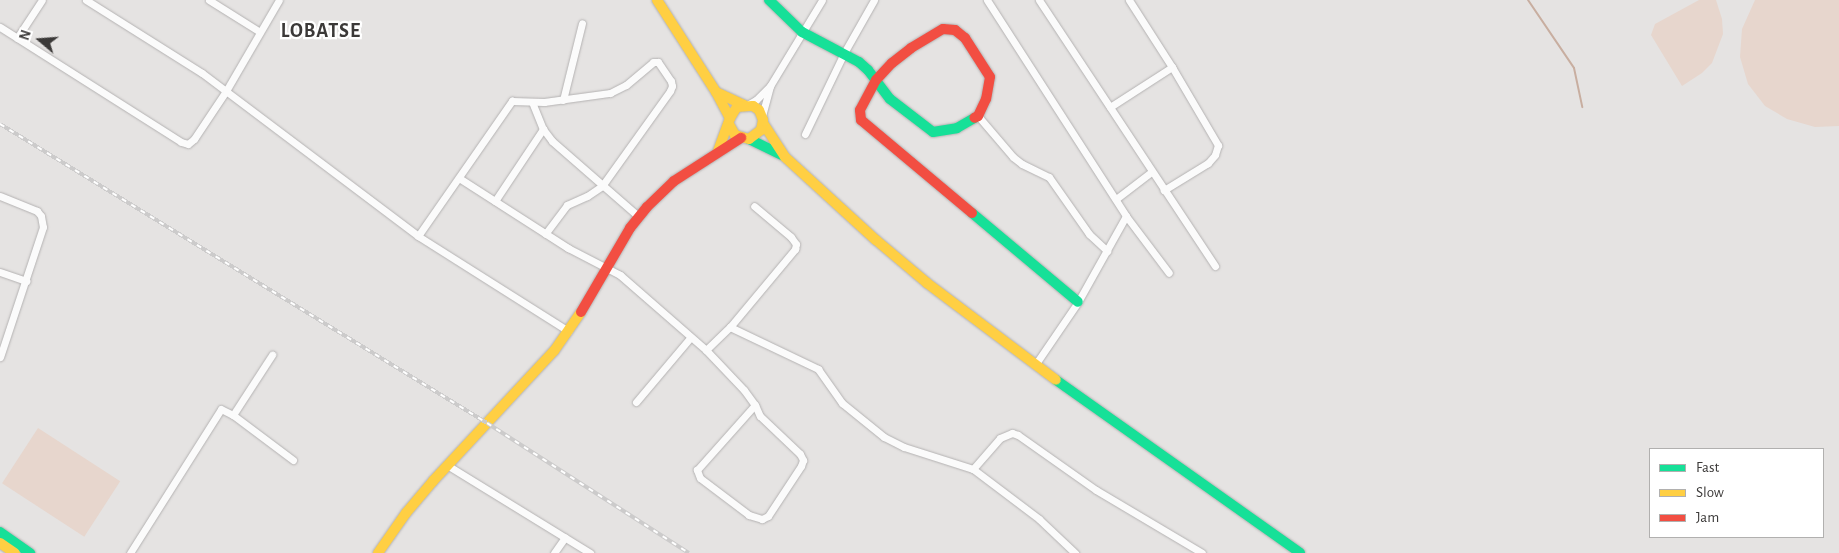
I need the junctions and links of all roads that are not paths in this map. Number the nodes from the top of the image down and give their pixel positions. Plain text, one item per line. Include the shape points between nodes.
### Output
1 (42, 0) edge
2 (86, 0) edge
3 (209, 0) edge
4 (279, 0) edge
5 (657, 0) edge
6 (769, 0) edge
7 (822, 0) edge
8 (874, 0) edge
9 (987, 0) edge
10 (1039, 0) edge
11 (1129, 0) edge
12 (582, 23) dead end
13 (0, 28) edge
14 (260, 32) junction
15 (802, 32) junction
16 (17, 38) junction
17 (844, 53) junction
18 (1172, 67) junction
19 (876, 80) junction
20 (770, 86) junction
21 (226, 91) junction
22 (716, 92) junction
23 (564, 100) junction
24 (532, 102) junction
25 (745, 105) junction
26 (1110, 107) junction
27 (978, 116) junction
28 (763, 120) junction
29 (729, 121) junction
30 (543, 129) junction
31 (805, 134) dead end
32 (745, 138) junction
33 (718, 151) junction
34 (785, 156) junction
35 (1151, 172) junction
36 (459, 178) junction
37 (602, 186) junction
38 (1164, 190) junction
39 (0, 196) edge
40 (1116, 199) junction
41 (494, 201) junction
42 (754, 206) dead end
43 (1126, 216) junction
44 (638, 217) junction
45 (545, 234) junction
46 (418, 236) junction
47 (1107, 251) junction
48 (1215, 266) dead end
49 (606, 269) junction
50 (0, 272) edge
51 (1169, 273) dead end
52 (26, 281) junction
53 (1078, 302) junction
54 (730, 327) junction
55 (568, 331) junction
56 (690, 338) junction
57 (706, 350) junction
58 (272, 355) dead end
59 (0, 358) edge
60 (1035, 365) junction
61 (636, 402) dead end
62 (755, 406) junction
63 (233, 415) junction
64 (293, 460) dead end
65 (447, 465) junction
66 (973, 470) junction
67 (0, 532) edge
68 (565, 537) junction
69 (0, 542) edge
70 (15, 553) edge
71 (30, 553) edge
72 (130, 553) edge
73 (378, 553) edge
74 (554, 553) edge
75 (590, 553) edge
76 (1075, 553) edge
77 (1202, 553) edge
78 (1300, 553) edge

1 - 16 street
2 - 21 street
3 - 14 street
4 - 14 street
5 - 22 main road
6 - 15 main road
7 - 15 street
8 - 17 street
9 - 40 street
10 - 26 street
11 - 18 street
12 - 23 street
13 - 16 street
14 - 21 street
15 - 17 main road
15 - 20 street
16 - 21 street via 184,144 194,139
17 - 19 main road via 864,66
17 - 31 street
18 - 26 street
18 - 38 street via 1218,145 1208,163
19 - 27 main road via 890,99 934,132 957,128
19 - 27 main road via 892,63 924,40 943,30 955,30 965,38 990,77
19 - 53 main road via 860,110 859,116 864,124
20 - 25 street
20 - 28 street
21 - 46 street
22 - 25 main road
22 - 29 main road
23 - 24 street
23 - 37 street via 619,90 655,61 671,80 670,91
24 - 30 street
24 - 36 street via 517,99 508,105
25 - 28 main road via 759,110
25 - 29 main road via 732,112
26 - 35 street
27 - 47 street via 1013,158 1049,177 1089,234
28 - 32 main road via 761,130
28 - 34 main road via 771,138
29 - 32 main road via 731,130
29 - 33 main road
30 - 37 street
30 - 41 street
32 - 33 main road
32 - 34 main road
33 - 44 main road via 674,181
34 - 60 main road via 906,265
35 - 38 street
35 - 40 street
36 - 41 street
36 - 46 street
37 - 44 street
37 - 45 street via 567,205
38 - 48 street
39 - 52 street via 31,208 43,221 42,234
40 - 43 street
41 - 45 street
42 - 54 street via 792,237 796,244 792,254
43 - 47 street
43 - 51 street
44 - 49 main road
45 - 49 street
46 - 55 street
47 - 53 street
49 - 55 main road
49 - 56 street via 625,279
50 - 52 street
52 - 59 street
53 - 60 street
54 - 57 street
54 - 66 street via 818,370 842,403 884,437
55 - 65 main road via 532,377
56 - 57 street
56 - 61 street
57 - 62 street
58 - 63 street
60 - 78 main road
62 - 62 street via 700,465 697,473 749,515 762,519 768,516 803,460 763,419
63 - 64 street
63 - 72 street via 223,409 218,412
65 - 68 street
65 - 73 main road via 406,513
66 - 76 street via 1040,519
66 - 77 street via 1000,438 1012,433 1018,435 1096,490
67 - 71 main road
68 - 74 street
68 - 75 street
69 - 70 main road

